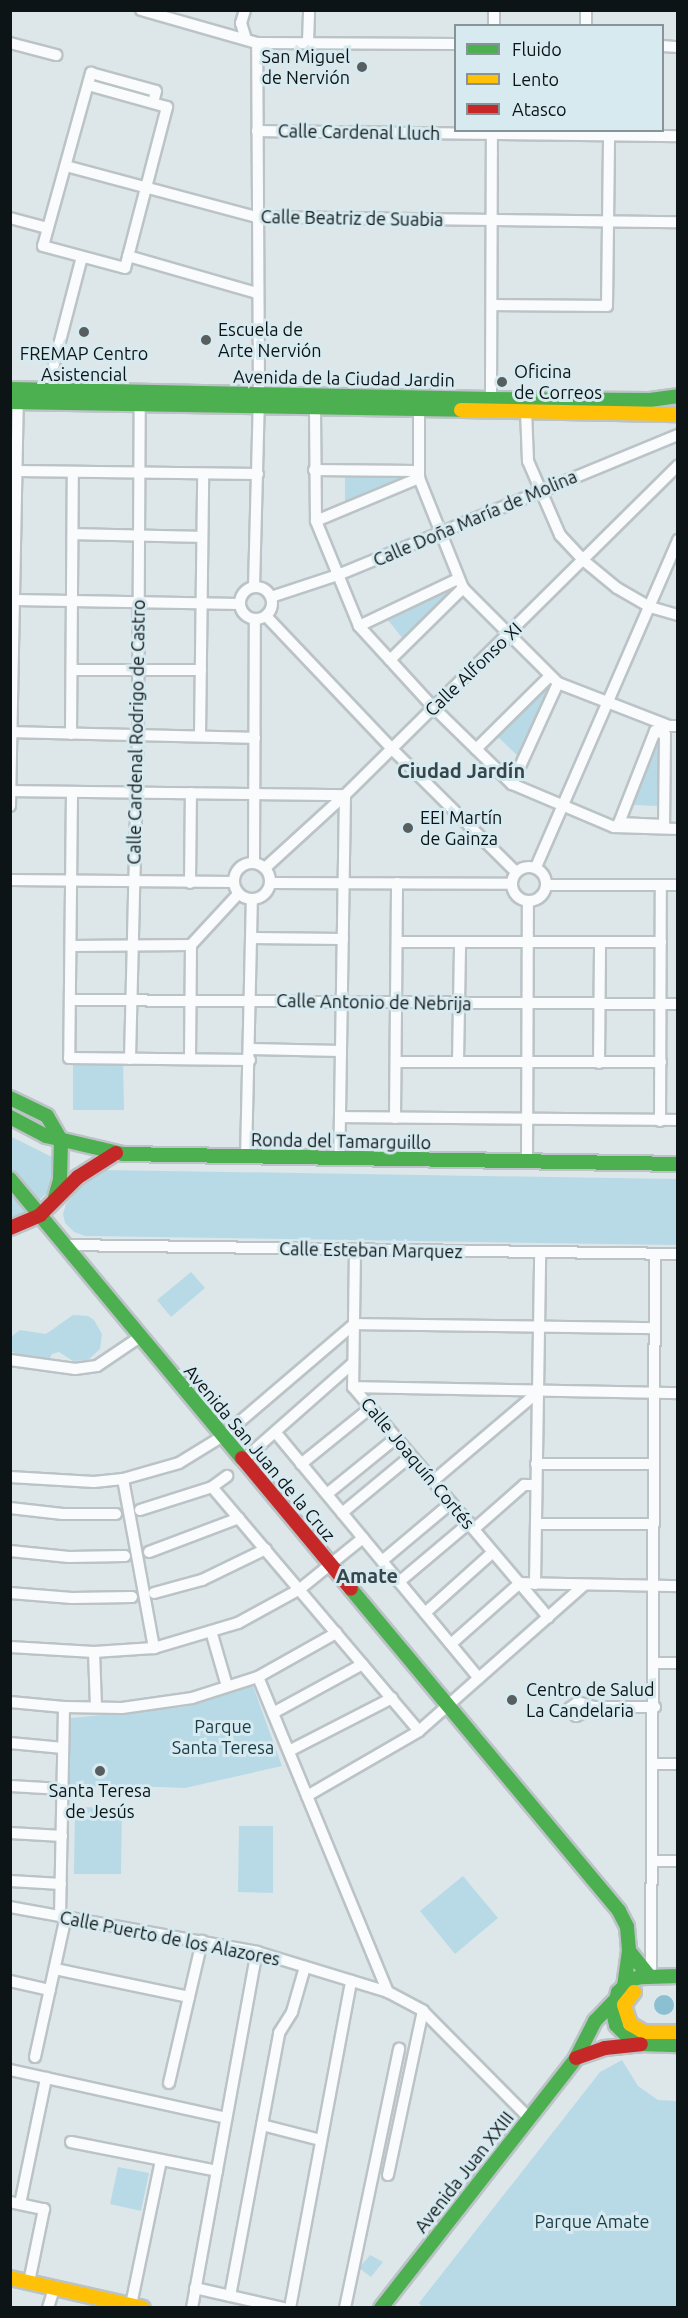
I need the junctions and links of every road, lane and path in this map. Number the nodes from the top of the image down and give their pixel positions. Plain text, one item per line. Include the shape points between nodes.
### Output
1 (141, 10) edge
2 (245, 10) edge
3 (309, 10) edge
4 (251, 41) junction
5 (308, 42) junction
6 (10, 43) edge
7 (454, 44) edge
8 (56, 55) dead end
9 (88, 85) junction
10 (153, 103) junction
11 (257, 130) junction
12 (454, 132) edge
13 (492, 132) edge
14 (609, 133) edge
15 (678, 136) edge
16 (66, 166) junction
17 (146, 186) junction
18 (256, 217) junction
19 (10, 218) edge
20 (494, 220) junction
21 (609, 221) junction
22 (678, 222) edge
23 (48, 228) junction
24 (128, 256) junction
25 (82, 257) junction
26 (257, 293) junction
27 (492, 305) junction
28 (47, 391) junction
29 (14, 396) edge
30 (678, 396) edge
31 (491, 399) junction
32 (258, 402) junction
33 (140, 406) junction
34 (315, 409) junction
35 (419, 410) junction
36 (526, 411) junction
37 (678, 414) edge
38 (678, 435) edge
39 (678, 466) edge
40 (314, 470) junction
41 (17, 471) junction
42 (74, 472) junction
43 (140, 472) junction
44 (203, 474) junction
45 (258, 474) junction
46 (418, 475) junction
47 (539, 490) junction
48 (316, 520) junction
49 (440, 533) junction
50 (73, 534) junction
51 (139, 536) junction
52 (202, 537) junction
53 (678, 540) edge
54 (583, 560) junction
55 (338, 575) junction
56 (461, 584) junction
57 (254, 587) junction
58 (271, 597) junction
59 (15, 600) junction
60 (73, 601) junction
61 (138, 602) junction
62 (202, 603) junction
63 (240, 604) junction
64 (650, 607) junction
65 (678, 615) edge
66 (266, 616) junction
67 (255, 619) junction
68 (359, 626) junction
69 (508, 635) junction
70 (390, 660) junction
71 (72, 670) junction
72 (138, 670) junction
73 (201, 670) junction
74 (553, 680) junction
75 (608, 703) junction
76 (434, 708) junction
77 (655, 721) junction
78 (671, 728) edge
79 (12, 732) edge
80 (71, 734) junction
81 (138, 735) junction
82 (200, 736) junction
83 (255, 738) junction
84 (392, 749) junction
85 (476, 749) junction
86 (512, 784) junction
87 (11, 791) edge
88 (72, 792) junction
89 (137, 792) junction
90 (191, 793) junction
91 (254, 794) junction
92 (345, 795) junction
93 (564, 805) junction
94 (10, 806) edge
95 (614, 827) junction
96 (673, 828) edge
97 (254, 863) junction
98 (536, 867) junction
99 (265, 868) junction
100 (516, 872) junction
101 (10, 880) edge
102 (71, 881) junction
103 (234, 882) junction
104 (134, 883) junction
105 (190, 883) junction
106 (271, 883) junction
107 (345, 883) junction
108 (397, 883) junction
109 (512, 884) junction
110 (547, 885) junction
111 (662, 885) junction
112 (678, 885) edge
113 (238, 894) junction
114 (252, 900) junction
115 (528, 901) junction
116 (252, 938) junction
117 (342, 939) junction
118 (397, 942) junction
119 (460, 942) junction
120 (528, 942) junction
121 (661, 942) junction
122 (600, 943) junction
123 (134, 945) junction
124 (191, 945) junction
125 (71, 946) junction
126 (70, 1000) junction
127 (132, 1001) junction
128 (251, 1001) junction
129 (341, 1002) junction
130 (397, 1002) junction
131 (190, 1003) junction
132 (459, 1003) junction
133 (528, 1003) junction
134 (599, 1003) junction
135 (661, 1004) junction
136 (678, 1004) edge
137 (341, 1051) junction
138 (250, 1054) junction
139 (130, 1059) junction
140 (190, 1059) junction
141 (396, 1062) junction
142 (458, 1062) junction
143 (528, 1062) junction
144 (661, 1062) junction
145 (599, 1063) junction
146 (10, 1098) edge
147 (10, 1117) edge
148 (340, 1117) junction
149 (394, 1118) junction
150 (527, 1119) junction
151 (678, 1120) edge
152 (660, 1121) junction
153 (62, 1140) junction
154 (116, 1153) junction
155 (246, 1158) junction
156 (339, 1159) junction
157 (527, 1162) junction
158 (678, 1164) edge
159 (10, 1179) edge
160 (55, 1198) junction
161 (40, 1215) junction
162 (10, 1228) edge
163 (65, 1245) junction
164 (355, 1250) junction
165 (540, 1253) junction
166 (678, 1254) edge
167 (655, 1255) junction
168 (354, 1324) junction
169 (538, 1326) junction
170 (655, 1328) junction
171 (140, 1337) junction
172 (10, 1360) edge
173 (353, 1363) junction
174 (353, 1387) junction
175 (538, 1392) junction
176 (654, 1393) junction
177 (678, 1394) edge
178 (364, 1413) dead end
179 (276, 1433) junction
180 (223, 1436) junction
181 (392, 1442) junction
182 (411, 1455) junction
183 (243, 1460) junction
184 (301, 1464) junction
185 (536, 1464) junction
186 (654, 1464) junction
187 (228, 1476) dead end
188 (10, 1477) edge
189 (123, 1479) junction
190 (433, 1481) junction
191 (536, 1485) junction
192 (212, 1487) junction
193 (327, 1494) junction
194 (452, 1503) junction
195 (10, 1508) edge
196 (140, 1510) dead end
197 (342, 1513) junction
198 (116, 1514) dead end
199 (240, 1518) junction
200 (536, 1524) junction
201 (654, 1524) junction
202 (467, 1527) junction
203 (363, 1538) junction
204 (266, 1549) junction
205 (10, 1551) edge
206 (149, 1552) dead end
207 (493, 1552) junction
208 (125, 1556) dead end
209 (382, 1561) junction
210 (330, 1566) junction
211 (399, 1581) junction
212 (520, 1583) junction
213 (535, 1584) junction
214 (584, 1585) junction
215 (655, 1586) junction
216 (678, 1586) edge
217 (300, 1590) junction
218 (10, 1593) edge
219 (154, 1593) dead end
220 (132, 1597) dead end
221 (425, 1613) junction
222 (548, 1617) junction
223 (211, 1631) junction
224 (336, 1633) junction
225 (451, 1644) junction
226 (10, 1647) edge
227 (154, 1648) junction
228 (94, 1653) junction
229 (655, 1663) junction
230 (678, 1663) edge
231 (363, 1664) junction
232 (258, 1677) junction
233 (479, 1678) junction
234 (227, 1686) junction
235 (392, 1698) junction
236 (10, 1702) edge
237 (447, 1706) junction
238 (63, 1707) junction
239 (96, 1707) junction
240 (594, 1707) dead end
241 (655, 1707) junction
242 (273, 1713) junction
243 (419, 1731) junction
244 (10, 1743) edge
245 (63, 1748) junction
246 (289, 1751) junction
247 (654, 1764) junction
248 (678, 1764) edge
249 (10, 1786) edge
250 (62, 1789) junction
251 (307, 1796) junction
252 (10, 1833) edge
253 (62, 1836) junction
254 (653, 1861) junction
255 (678, 1862) edge
256 (10, 1881) edge
257 (61, 1884) junction
258 (10, 1907) edge
259 (63, 1916) junction
260 (202, 1941) junction
261 (629, 1951) junction
262 (257, 1952) junction
263 (305, 1967) junction
264 (55, 1969) junction
265 (650, 1976) junction
266 (678, 1976) edge
267 (10, 1981) edge
268 (351, 1981) junction
269 (624, 1985) junction
270 (678, 1985) edge
271 (50, 1989) junction
272 (388, 1992) junction
273 (189, 1997) junction
274 (614, 2001) junction
275 (423, 2011) junction
276 (678, 2032) edge
277 (641, 2044) junction
278 (678, 2045) edge
279 (399, 2049) dead end
280 (35, 2057) dead end
281 (576, 2058) junction
282 (10, 2070) edge
283 (46, 2078) junction
284 (169, 2083) dead end
285 (226, 2118) junction
286 (529, 2118) junction
287 (262, 2125) junction
288 (321, 2140) junction
289 (71, 2142) dead end
290 (161, 2160) junction
291 (217, 2171) junction
292 (388, 2175) dead end
293 (15, 2203) edge
294 (10, 2278) edge
295 (29, 2282) junction
296 (54, 2288) junction
297 (195, 2288) junction
298 (230, 2296) junction
299 (137, 2306) edge
300 (48, 2307) edge
301 (192, 2307) edge
302 (284, 2307) edge
303 (290, 2307) edge
304 (345, 2307) edge
305 (381, 2307) edge

1 - 4 street
2 - 4 street via 241,23
3 - 5 street
4 - 5 street
4 - 11 street
5 - 7 street
6 - 8 street
9 - 10 street
9 - 10 street via 91,74 156,91
9 - 16 street
10 - 17 street via 167,107
11 - 12 street, Calle Cardenal Lluch
11 - 18 street
13 - 14 street, Calle Cardenal Lluch
13 - 20 street
14 - 15 street, Calle Cardenal Lluch
14 - 21 street
16 - 17 street, Calle Beatriz de Suabia
16 - 23 street
17 - 18 street, Calle Beatriz de Suabia
17 - 24 street
18 - 20 street, Calle Beatriz de Suabia
18 - 26 street
19 - 23 street
20 - 21 street, Calle Beatriz de Suabia
20 - 27 street
21 - 22 street, Calle Beatriz de Suabia
21 - 27 street via 607,306
23 - 25 street via 42,246
24 - 25 street via 125,268
24 - 26 street
25 - 28 street
26 - 32 street
27 - 31 street
28 - 29 main road, Avenida de la Ciudad Jardin
28 - 32 main road, Avenida de la Ciudad Jardin
29 - 33 main road, Avenida de la Ciudad Jardin
29 - 41 street
30 - 31 main road, Avenida de la Ciudad Jardin via 650,400
31 - 32 main road, Avenida de la Ciudad Jardin
32 - 33 main road, Avenida de la Ciudad Jardin
32 - 34 main road, Avenida de la Ciudad Jardin
32 - 45 street
33 - 43 street, Calle Cardenal Rodrigo de Castro
34 - 35 main road, Avenida de la Ciudad Jardin
34 - 40 street
35 - 36 main road, Avenida de la Ciudad Jardin
35 - 46 street
36 - 37 main road, Avenida de la Ciudad Jardin
36 - 47 street via 528,461
38 - 47 street, Calle Doña María de Molina
39 - 54 street, Calle Alfonso XI
40 - 46 street
40 - 48 street
41 - 42 street
41 - 59 street
42 - 43 street
42 - 50 street
43 - 44 street
43 - 51 street, Calle Cardenal Rodrigo de Castro
44 - 45 street
44 - 52 street
45 - 57 street
46 - 48 street
46 - 49 street
47 - 49 street, Calle Doña María de Molina
47 - 54 street via 560,535
48 - 55 street
49 - 55 street, Calle Doña María de Molina
49 - 56 street
50 - 51 street
50 - 60 street
51 - 52 street
51 - 61 street, Calle Cardenal Rodrigo de Castro
52 - 62 street
53 - 64 street
54 - 64 street via 617,588
54 - 69 street, Calle Alfonso XI
55 - 58 street, Calle Doña María de Molina
55 - 68 street
56 - 68 street
56 - 69 street
56 - 70 street
57 - 58 street via 265,589
57 - 63 street via 242,594
58 - 66 street via 272,607
59 - 60 street
59 - 79 street
60 - 61 street
60 - 71 street
61 - 62 street
61 - 72 street, Calle Cardenal Rodrigo de Castro
62 - 63 street
62 - 73 street
63 - 67 street via 244,614
64 - 65 street
64 - 75 street
66 - 67 street
66 - 84 street
67 - 83 street
68 - 70 street
69 - 74 street
69 - 76 street, Calle Alfonso XI
70 - 76 street
71 - 72 street
71 - 80 street
72 - 73 street
72 - 81 street, Calle Cardenal Rodrigo de Castro
73 - 82 street
74 - 75 street
74 - 85 street
74 - 86 street
75 - 77 street
75 - 93 street
76 - 84 street, Calle Alfonso XI
76 - 85 street
77 - 78 street
77 - 95 street
78 - 78 street via 655,731 619,823 664,825
78 - 96 street
79 - 80 street
79 - 87 street
80 - 81 street
81 - 82 street
81 - 89 street, Calle Cardenal Rodrigo de Castro
82 - 83 street
83 - 91 street
84 - 92 street, Calle Alfonso XI
84 - 100 street
85 - 86 street
86 - 93 street
87 - 88 street
87 - 94 street
88 - 89 street
88 - 102 street
89 - 90 street
89 - 104 street, Calle Cardenal Rodrigo de Castro
90 - 91 street
90 - 105 street
91 - 92 street
91 - 97 street
92 - 99 street, Calle Alfonso XI
92 - 107 street
93 - 95 street
93 - 98 street
95 - 96 street
97 - 99 street
97 - 103 street via 242,866
98 - 100 street
98 - 110 street
99 - 106 street
100 - 109 street
101 - 102 street
102 - 104 street
102 - 125 street
103 - 105 street
103 - 113 street
104 - 105 street
104 - 123 street, Calle Cardenal Rodrigo de Castro
106 - 107 street
106 - 114 street via 263,897
107 - 108 street
107 - 117 street
108 - 109 street
108 - 118 street
109 - 115 street via 515,894
110 - 111 street
110 - 115 street via 538,899
111 - 112 street
111 - 121 street
113 - 114 street
113 - 124 street
114 - 116 street
115 - 120 street
116 - 117 street
116 - 128 street
117 - 129 street
118 - 119 street
118 - 130 street
119 - 120 street
119 - 132 street
120 - 122 street
120 - 133 street
121 - 122 street
121 - 135 street
122 - 134 street
123 - 124 street
123 - 125 street
123 - 127 street, Calle Cardenal Rodrigo de Castro
124 - 131 street
125 - 126 street
126 - 127 street, Calle Antonio de Nebrija
126 - 139 street via 69,1058
127 - 131 street, Calle Antonio de Nebrija
127 - 139 street, Calle Cardenal Rodrigo de Castro
128 - 129 street, Calle Antonio de Nebrija
128 - 131 street, Calle Antonio de Nebrija
128 - 138 street
129 - 130 street, Calle Antonio de Nebrija
129 - 137 street
130 - 132 street, Calle Antonio de Nebrija
130 - 141 street
131 - 140 street
132 - 133 street, Calle Antonio de Nebrija
132 - 142 street
133 - 134 street, Calle Antonio de Nebrija
133 - 143 street
134 - 135 street, Calle Antonio de Nebrija
134 - 145 street
135 - 136 street, Calle Antonio de Nebrija
135 - 144 street
137 - 138 street
137 - 148 street
138 - 140 street
138 - 155 street
139 - 140 street
141 - 142 street
141 - 149 street
142 - 143 street
143 - 145 street
143 - 150 street
144 - 145 street
144 - 152 street
146 - 153 main road via 47,1116
147 - 153 main road, Ronda del Tamarguillo
148 - 149 street
148 - 156 street
149 - 150 street
150 - 152 street
150 - 157 street
151 - 152 street
153 - 154 main road, Ronda del Tamarguillo
153 - 160 main road
154 - 155 main road, Ronda del Tamarguillo
154 - 160 main road via 78,1177
155 - 156 main road, Ronda del Tamarguillo
156 - 157 main road, Ronda del Tamarguillo
157 - 158 main road, Ronda del Tamarguillo
159 - 161 main road, Avenida San Juan de la Cruz
160 - 161 main road
161 - 162 main road
161 - 163 main road, Avenida San Juan de la Cruz
163 - 164 street, Calle Esteban Marquez
163 - 171 main road, Avenida San Juan de la Cruz
164 - 165 street, Calle Esteban Marquez
164 - 168 street, Calle Joaquín Cortés
165 - 167 street, Calle Esteban Marquez
165 - 169 street
166 - 167 street, Calle Esteban Marquez
167 - 170 street
168 - 169 street
168 - 173 street, Calle Joaquín Cortés
168 - 180 street
169 - 170 street
169 - 175 street
170 - 176 street
171 - 172 street via 97,1366 75,1369
171 - 180 main road, Avenida San Juan de la Cruz
173 - 174 street, Calle Joaquín Cortés
173 - 179 street
174 - 175 street
174 - 181 street, Calle Joaquín Cortés
175 - 176 street
175 - 185 street
175 - 190 street
176 - 177 street
176 - 186 street
178 - 184 street
179 - 183 street
179 - 184 street
180 - 183 main road, Avenida San Juan de la Cruz
180 - 189 street via 178,1463
181 - 182 street, Calle Joaquín Cortés
181 - 193 street
182 - 190 street, Calle Joaquín Cortés
182 - 197 street
183 - 210 main road, Avenida San Juan de la Cruz
184 - 193 street
185 - 186 street
185 - 191 street
186 - 201 street
187 - 192 street
188 - 189 street via 65,1482
189 - 227 street
190 - 194 street, Calle Joaquín Cortés
191 - 200 street
191 - 202 street via 524,1485
192 - 196 street
192 - 199 street
193 - 197 street
194 - 202 street, Calle Joaquín Cortés
194 - 209 street
195 - 198 street
197 - 203 street
199 - 204 street
199 - 206 street
200 - 201 street
200 - 213 street
201 - 215 street
202 - 207 street, Calle Joaquín Cortés
202 - 211 street
203 - 209 street
203 - 210 street
204 - 217 street
204 - 219 street via 202,1580
205 - 208 street via 69,1557
207 - 212 street, Calle Joaquín Cortés
207 - 221 street
209 - 211 street
210 - 217 street
210 - 237 main road, Avenida San Juan de la Cruz
211 - 221 street
212 - 213 street
212 - 222 street, Calle Joaquín Cortés
212 - 225 street
213 - 214 street
214 - 215 street
214 - 222 street
215 - 216 street
215 - 229 street
217 - 223 street via 238,1623
217 - 224 street
218 - 220 street
221 - 225 street
222 - 233 street
223 - 227 street
223 - 234 street
224 - 231 street
224 - 232 street
225 - 233 street
226 - 228 street
227 - 228 street
228 - 239 street
229 - 230 street
229 - 241 street
231 - 235 street
231 - 242 street
232 - 234 street
232 - 242 street
233 - 237 street
234 - 239 street via 192,1698 122,1708
235 - 243 street
235 - 246 street
236 - 238 street
237 - 243 street
237 - 261 main road, Avenida San Juan de la Cruz via 619,1911 627,1927
238 - 239 street
238 - 245 street
240 - 241 street
241 - 247 street
242 - 246 street
243 - 251 street
244 - 245 street
245 - 250 street
246 - 251 street
247 - 248 street
247 - 254 street
249 - 250 street
250 - 253 street
251 - 272 street
252 - 253 street
253 - 257 street
254 - 255 street
254 - 265 street
256 - 257 street
257 - 259 street
258 - 259 street, Calle Puerto de los Alazores
259 - 260 street, Calle Puerto de los Alazores
259 - 264 street
260 - 262 street, Calle Puerto de los Alazores
260 - 273 street
261 - 265 main road
261 - 269 main road
262 - 263 street, Calle Puerto de los Alazores
262 - 285 street
263 - 268 street, Calle Puerto de los Alazores
263 - 287 street via 292,2012 279,2033
264 - 271 street
264 - 273 street
265 - 266 main road
265 - 269 main road
267 - 271 street
268 - 272 street, Calle Puerto de los Alazores
268 - 288 street
269 - 274 main road, Avenida Juan XXIII
270 - 276 main road via 641,1986 624,2005 630,2024 637,2029
271 - 280 street
272 - 275 street, Calle Puerto de los Alazores
273 - 284 street
274 - 277 main road via 616,2025 622,2034
274 - 281 main road, Avenida Juan XXIII via 595,2021
275 - 286 street, Calle Puerto de los Alazores
275 - 292 street
277 - 278 main road
277 - 281 main road via 605,2048
279 - 304 street
281 - 286 main road, Avenida Juan XXIII
282 - 283 street
283 - 285 street
283 - 293 street
285 - 291 street
286 - 305 main road, Avenida Juan XXIII
287 - 288 street
287 - 298 street
288 - 303 street
289 - 290 street
290 - 291 street
290 - 299 street
291 - 297 street
293 - 295 street via 44,2209
294 - 295 main road
295 - 296 main road
296 - 299 main road
296 - 300 street
297 - 298 street
297 - 301 street
298 - 302 street

